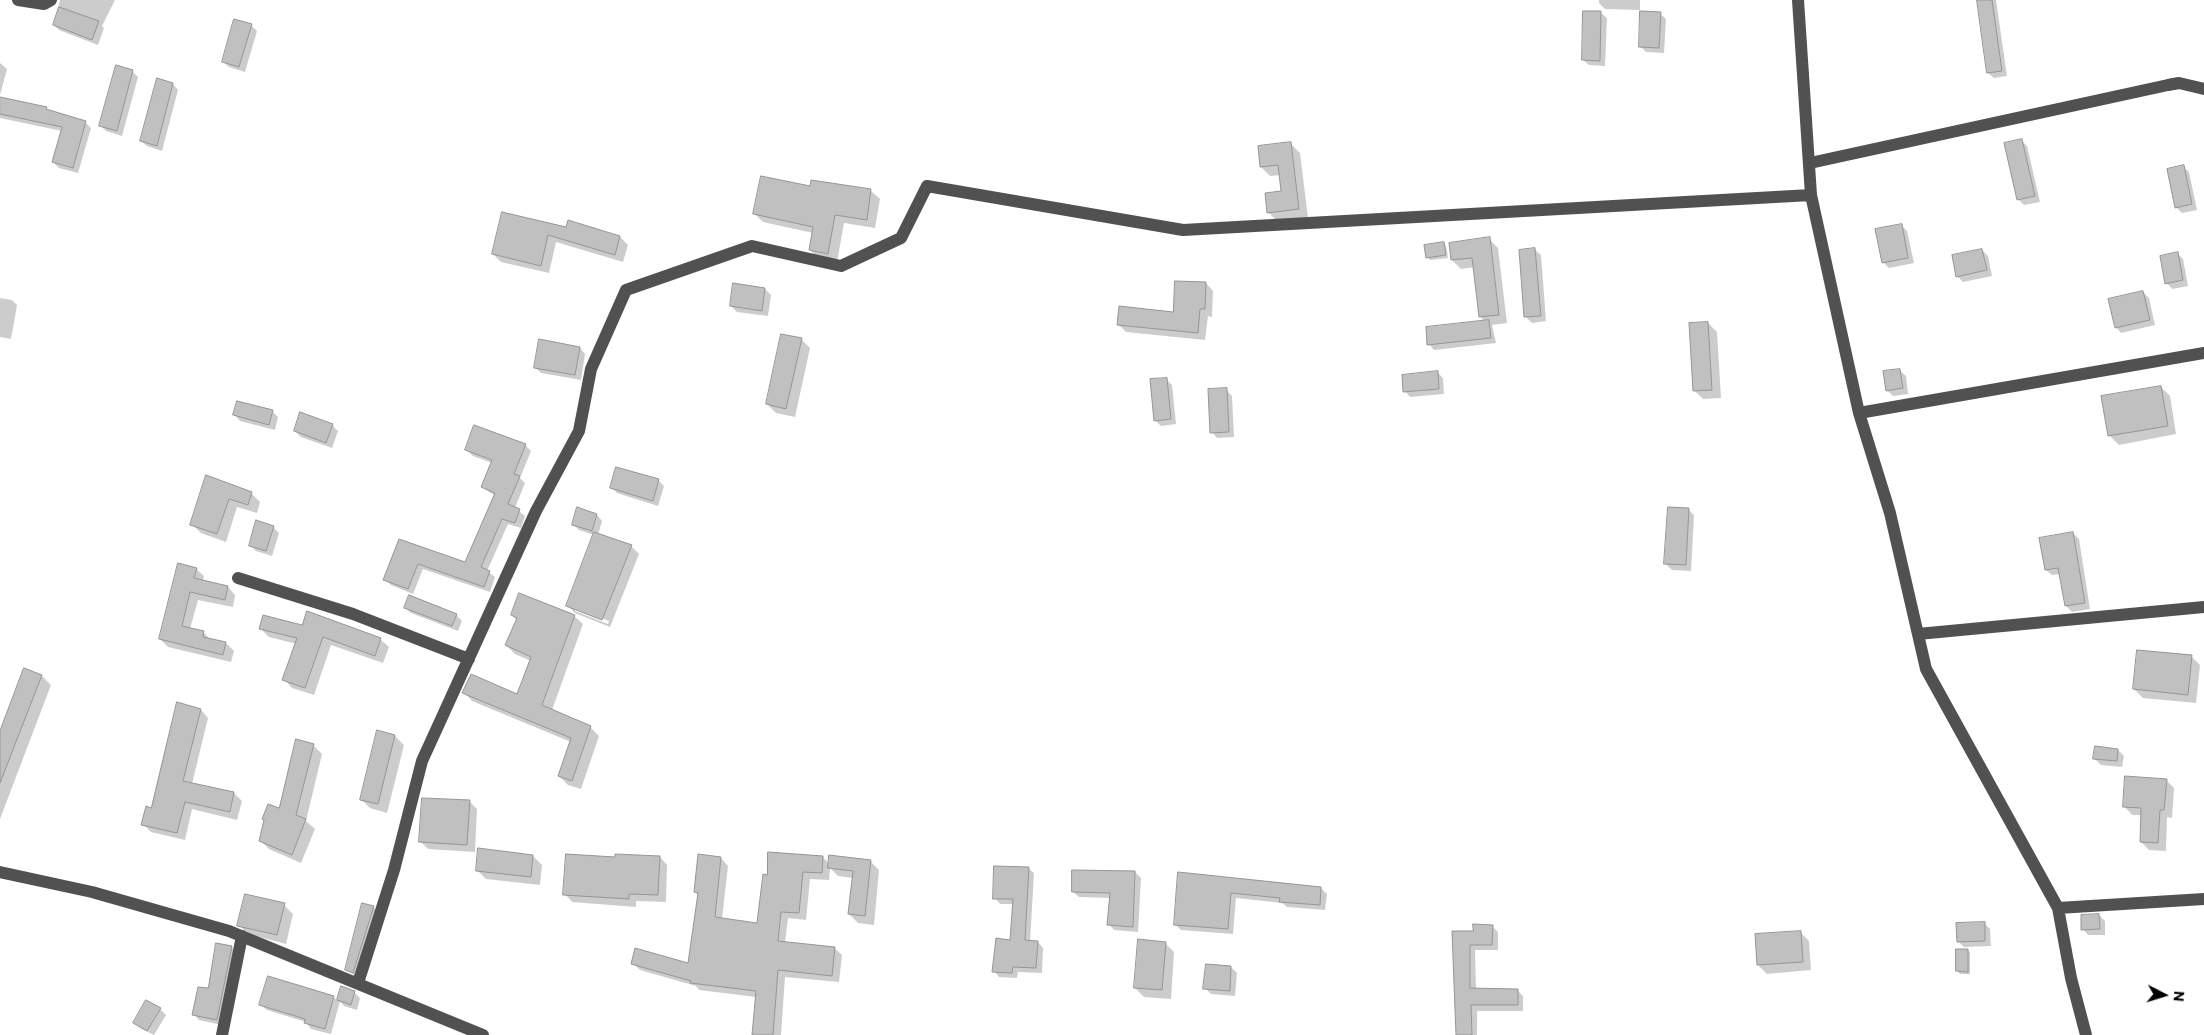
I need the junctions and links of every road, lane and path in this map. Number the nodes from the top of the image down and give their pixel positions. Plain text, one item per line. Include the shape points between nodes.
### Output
1 (18, 0) edge
2 (50, 0) edge
3 (1798, 0) edge
4 (2204, 89) edge
5 (1810, 163) junction
6 (1811, 196) junction
7 (2204, 353) edge
8 (1859, 412) junction
9 (238, 578) dead end
10 (2204, 607) edge
11 (1918, 634) junction
12 (469, 659) junction
13 (0, 872) edge
14 (2204, 899) edge
15 (2058, 908) junction
16 (242, 936) junction
17 (358, 983) junction
18 (222, 1035) edge
19 (483, 1035) edge
20 (2086, 1035) edge

1 - 2 street via 44,4
3 - 5 street
4 - 5 street via 2179,83 2168,85
5 - 6 street
6 - 8 street
6 - 12 street via 1183,230 927,186 901,238 841,266 752,246 626,290 591,369 579,431 536,511
7 - 8 street
8 - 11 street via 1890,513
9 - 12 street via 353,614
10 - 11 street
11 - 15 street via 1926,669
12 - 17 street via 422,761 394,870
13 - 16 street via 92,892
14 - 15 street
15 - 20 street
16 - 17 street
16 - 18 street
17 - 19 street

